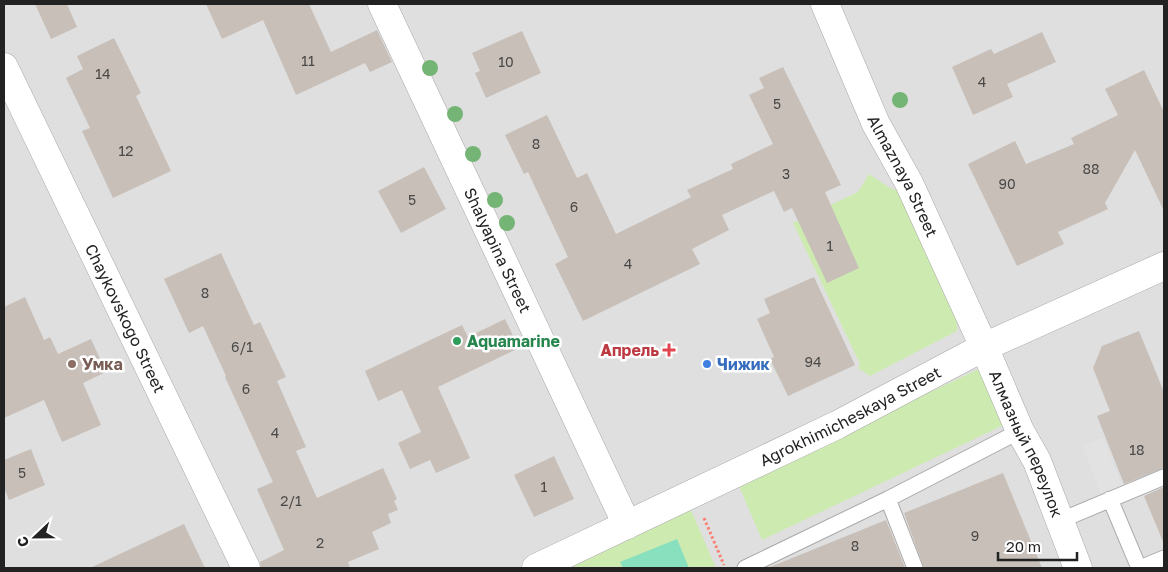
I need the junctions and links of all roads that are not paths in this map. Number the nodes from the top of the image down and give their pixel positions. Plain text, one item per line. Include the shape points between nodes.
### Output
1 (382, 4) edge
2 (825, 4) edge
3 (4, 68) edge
4 (1164, 266) edge
5 (984, 347) junction
6 (1020, 431) junction
7 (1164, 477) edge
8 (888, 499) junction
9 (1110, 499) junction
10 (1059, 521) junction
11 (628, 525) junction
12 (1164, 558) edge
13 (246, 568) edge
14 (536, 568) edge
15 (745, 568) edge
16 (915, 568) edge
17 (1078, 568) edge
18 (1139, 568) edge

1 - 11 street, Shalyapina Street
2 - 5 street, Almaznaya Street via 876,124 909,183
3 - 13 street, Chaykovskogo Street
4 - 5 street, Agrokhimicheskaya Street
5 - 6 street, Алмазный переулок
5 - 11 street, Agrokhimicheskaya Street via 837,425
6 - 8 lane
6 - 10 street, Алмазный переулок via 1037,461
7 - 9 lane
8 - 15 lane
8 - 16 lane
9 - 10 lane
9 - 18 lane
10 - 17 street, Алмазный переулок
11 - 14 street, Agrokhimicheskaya Street
12 - 18 lane

